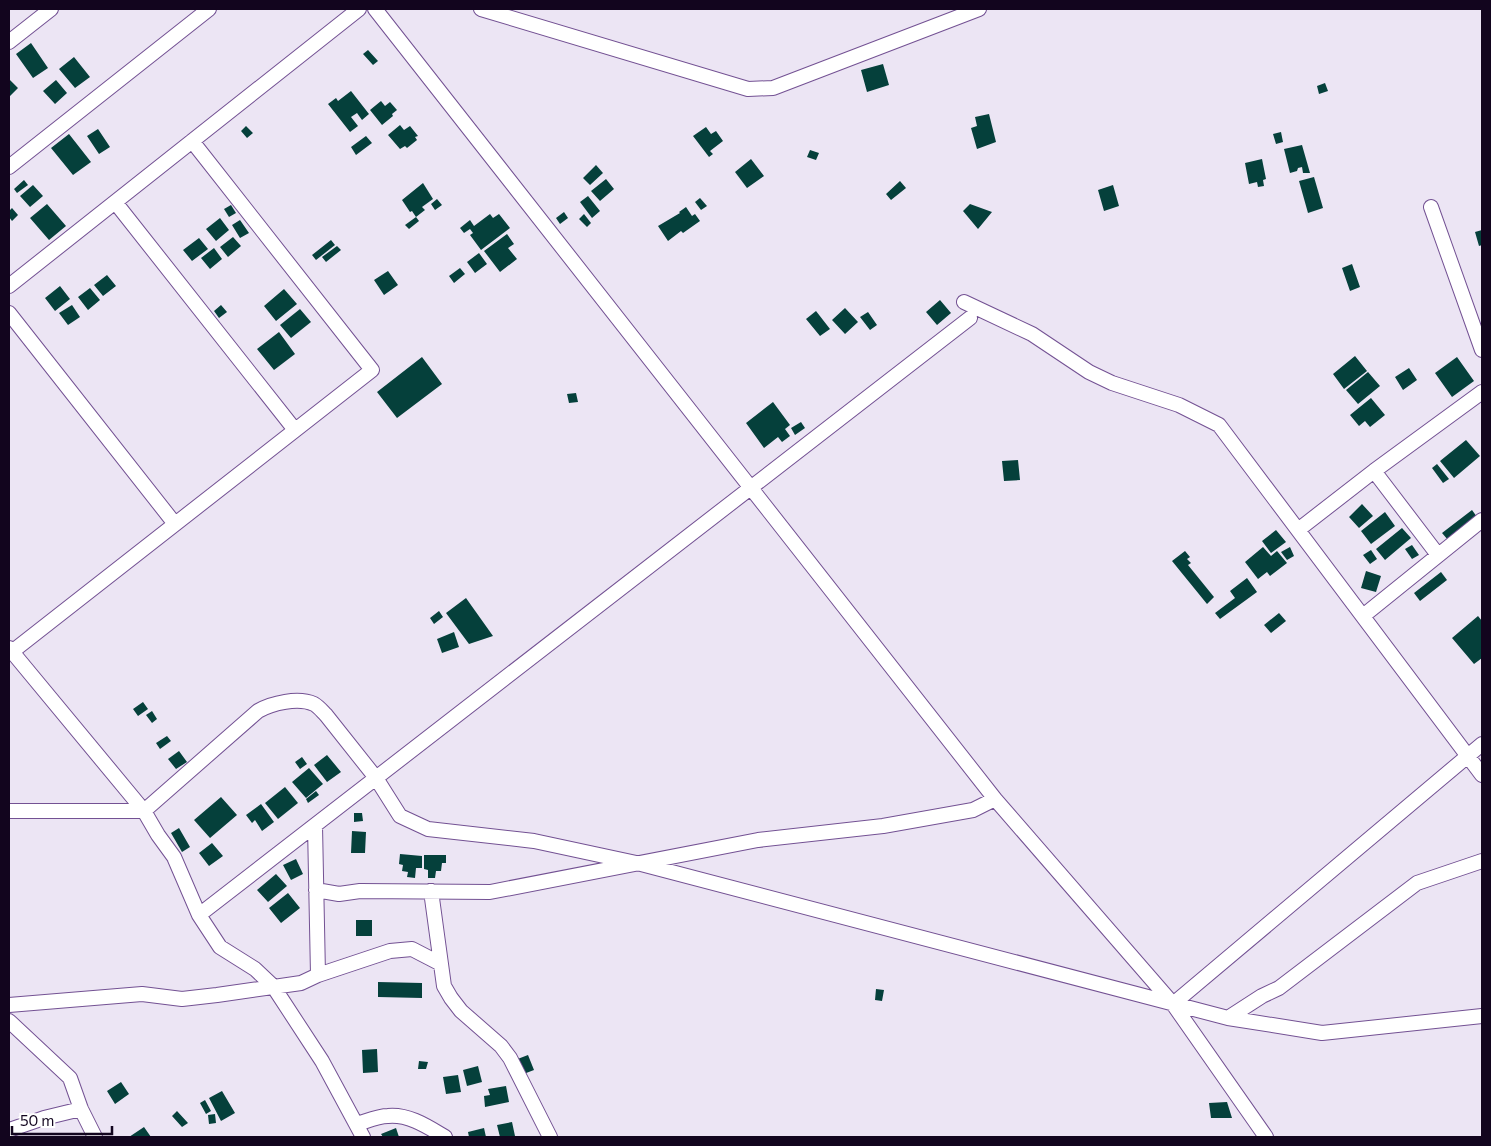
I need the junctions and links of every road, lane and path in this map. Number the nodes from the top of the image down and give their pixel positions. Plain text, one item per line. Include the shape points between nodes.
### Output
1 (52, 9) edge
2 (209, 9) edge
3 (359, 9) edge
4 (375, 9) edge
5 (480, 9) edge
6 (979, 9) edge
7 (9, 42) edge
8 (192, 141) junction
9 (9, 167) edge
10 (115, 202) junction
11 (1431, 207) dead end
12 (9, 286) edge
13 (964, 302) dead end
14 (9, 313) edge
15 (970, 318) dead end
16 (1482, 350) edge
17 (1482, 392) edge
18 (295, 430) junction
19 (1374, 471) junction
20 (751, 488) junction
21 (1482, 520) edge
22 (175, 524) junction
23 (1298, 530) junction
24 (1438, 556) junction
25 (1363, 616) junction
26 (11, 649) edge
27 (1482, 744) edge
28 (1467, 757) junction
29 (1482, 775) edge
30 (376, 778) junction
31 (995, 799) junction
32 (9, 811) edge
33 (144, 811) junction
34 (315, 826) junction
35 (1482, 861) edge
36 (641, 864) junction
37 (316, 890) junction
38 (431, 891) junction
39 (199, 915) junction
40 (441, 964) junction
41 (318, 975) junction
42 (273, 986) junction
43 (1173, 1004) junction
44 (9, 1005) edge
45 (1482, 1016) edge
46 (1228, 1018) junction
47 (9, 1021) edge
48 (81, 1109) junction
49 (357, 1124) junction
50 (9, 1130) edge
51 (95, 1137) edge
52 (363, 1137) edge
53 (445, 1137) edge
54 (550, 1137) edge
55 (1266, 1137) edge

1 - 7 street
2 - 9 street
3 - 8 street
4 - 20 street
5 - 6 street via 748,89 773,88
8 - 10 street
8 - 18 street via 372,370
10 - 12 street
10 - 18 street
11 - 16 street
13 - 23 street via 1032,334 1089,372 1178,405 1219,425
14 - 22 street
15 - 20 street
17 - 19 street
18 - 22 street
19 - 23 street
19 - 24 street
20 - 30 street
20 - 31 street
21 - 24 street
22 - 26 street
23 - 25 street
24 - 25 street
25 - 28 street
26 - 33 street
27 - 28 street
28 - 29 street
28 - 43 street
30 - 33 street via 319,707 303,702 269,705 258,711
30 - 34 street
30 - 36 street via 400,816 428,828 534,842
31 - 36 street via 973,810 884,826 758,840
31 - 43 street
32 - 33 street
33 - 39 street via 174,857
34 - 37 street
34 - 39 street
35 - 46 street via 1416,883 1279,988
36 - 38 street via 490,892
36 - 43 street
37 - 38 street via 339,894
37 - 41 street
38 - 40 street
39 - 42 street via 220,948 255,969
40 - 41 street via 412,949 390,951
40 - 54 street via 444,986 451,998 510,1058
41 - 42 street via 301,983
42 - 44 street via 182,999 142,994
42 - 49 street via 322,1061
43 - 46 street
43 - 55 street
45 - 46 street via 1322,1033
47 - 48 street via 70,1078
48 - 50 street
48 - 51 street
49 - 52 street
49 - 53 street via 388,1116 404,1118

